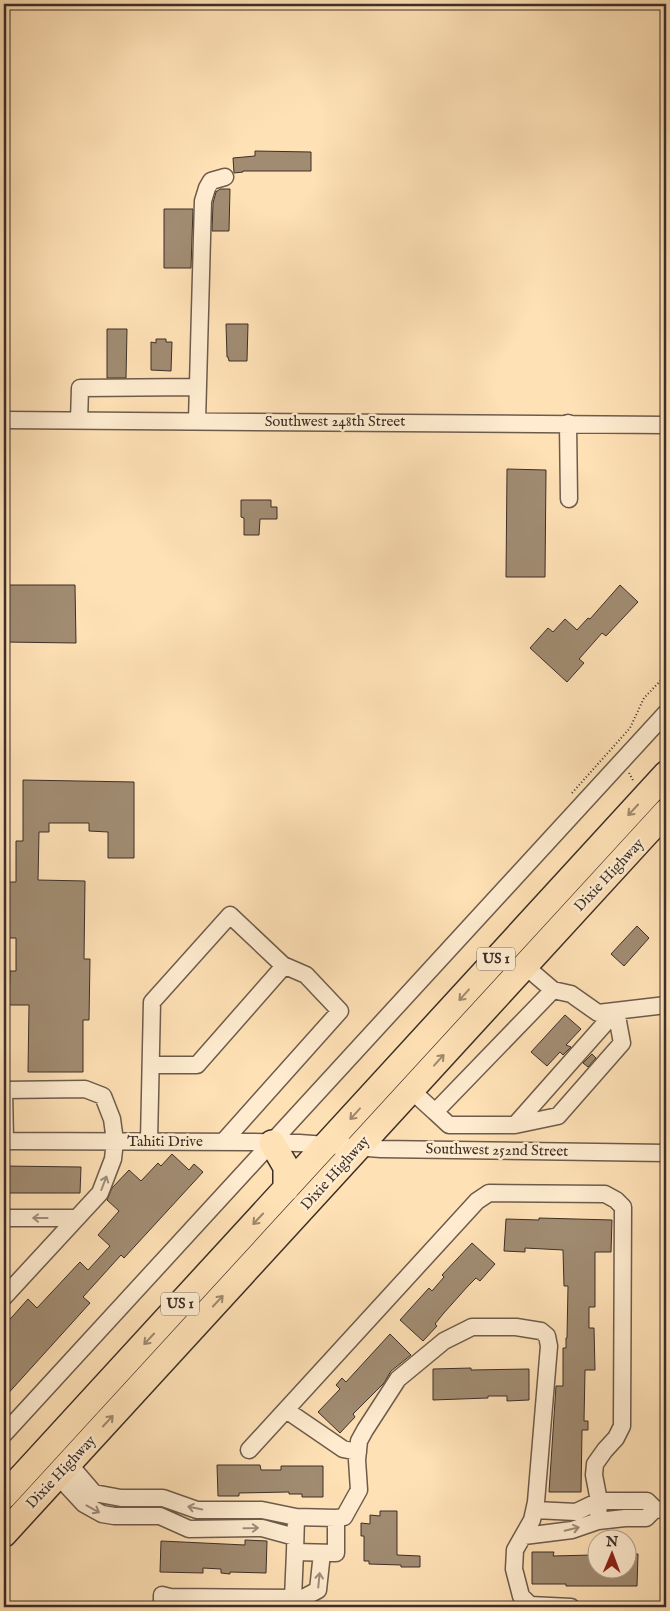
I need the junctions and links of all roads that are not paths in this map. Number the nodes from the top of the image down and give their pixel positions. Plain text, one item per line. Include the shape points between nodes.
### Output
1 (225, 177) dead end
2 (198, 387) junction
3 (4, 420) edge
4 (79, 420) junction
5 (197, 421) junction
6 (568, 423) junction
7 (666, 425) edge
8 (569, 499) dead end
9 (666, 713) edge
10 (666, 774) edge
11 (666, 812) edge
12 (611, 834) junction
13 (284, 965) junction
14 (524, 966) junction
15 (553, 990) junction
16 (666, 1005) edge
17 (616, 1011) junction
18 (151, 1065) junction
19 (4, 1090) edge
20 (411, 1090) junction
21 (435, 1112) junction
22 (516, 1126) junction
23 (4, 1141) edge
24 (115, 1141) junction
25 (149, 1141) junction
26 (224, 1142) junction
27 (272, 1143) junction
28 (327, 1145) junction
29 (358, 1147) junction
30 (666, 1153) edge
31 (286, 1189) junction
32 (4, 1218) edge
33 (77, 1218) junction
34 (4, 1297) edge
35 (286, 1410) junction
36 (4, 1434) edge
37 (249, 1450) dead end
38 (358, 1452) junction
39 (63, 1470) junction
40 (4, 1496) edge
41 (599, 1501) junction
42 (661, 1509) edge
43 (534, 1510) junction
44 (296, 1517) junction
45 (336, 1518) junction
46 (598, 1521) junction
47 (4, 1534) edge
48 (524, 1536) junction
49 (295, 1545) junction
50 (322, 1553) junction
51 (300, 1601) edge
52 (162, 1607) edge
53 (571, 1607) edge

1 - 2 street via 211,181 203,201
2 - 4 street via 80,388
2 - 5 street
3 - 4 street, Southwest 248th Street
4 - 5 street, Southwest 248th Street
5 - 6 street, Southwest 248th Street
6 - 7 street, Southwest 248th Street
6 - 8 street
9 - 27 street
10 -> 12 highway, Dixie Highway / US 1
11 - 14 highway, Dixie Highway / US 1
12 - 14 highway via 594,872 530,940 525,949
12 -> 28 highway, Dixie Highway / US 1
13 - 18 street via 197,1065
13 - 18 street via 230,915 152,1002
13 - 26 street via 306,976 340,1011
14 - 15 street
20 -> 14 highway, Dixie Highway / US 1
15 - 17 street via 571,994 598,1013
15 - 21 street
16 - 17 street
17 - 22 street
17 - 22 street via 622,1043 558,1116
18 - 25 street
19 - 23 street
19 - 24 street via 85,1089 103,1096 112,1119
20 - 21 street
20 - 29 highway, Dixie Highway / US 1
21 - 22 street via 449,1125
23 - 24 street, Tahiti Drive
24 - 25 street, Tahiti Drive
33 -> 24 street via 100,1193 113,1159
25 - 26 street, Tahiti Drive
26 - 27 street, Tahiti Drive
27 - 28 street, Tahiti Drive
27 - 31 highway via 286,1167
27 - 36 street
28 - 29 street, Southwest 252nd Street
28 - 31 highway, Dixie Highway / US 1
29 - 30 street, Southwest 252nd Street
39 -> 29 highway, Dixie Highway / US 1
31 -> 40 highway, Dixie Highway / US 1
33 -> 32 street
33 - 34 street
35 - 37 street
35 - 38 street via 343,1449
35 - 41 street via 477,1201 489,1194 605,1194 623,1207 622,1426 596,1464 594,1475
38 - 43 street via 365,1430 398,1379 444,1341 472,1327 516,1327 541,1331 547,1336 549,1346
38 - 45 street via 359,1490 344,1517
44 -> 39 street via 262,1510 197,1510 163,1498 121,1498 94,1493
39 - 47 highway, Dixie Highway / US 1
39 -> 49 street via 84,1504 102,1514 160,1516 189,1529 262,1528
41 - 42 street via 647,1501
41 - 43 street via 576,1512
41 - 46 street
42 - 46 street via 646,1518
43 - 48 street
44 - 45 street
44 - 49 street
45 - 50 street via 336,1553
48 -> 46 street via 572,1530
48 - 53 street via 515,1550 514,1569 521,1596 530,1605
49 - 50 street
49 - 51 street
51 -> 50 street via 318,1590
51 - 52 street via 162,1595

